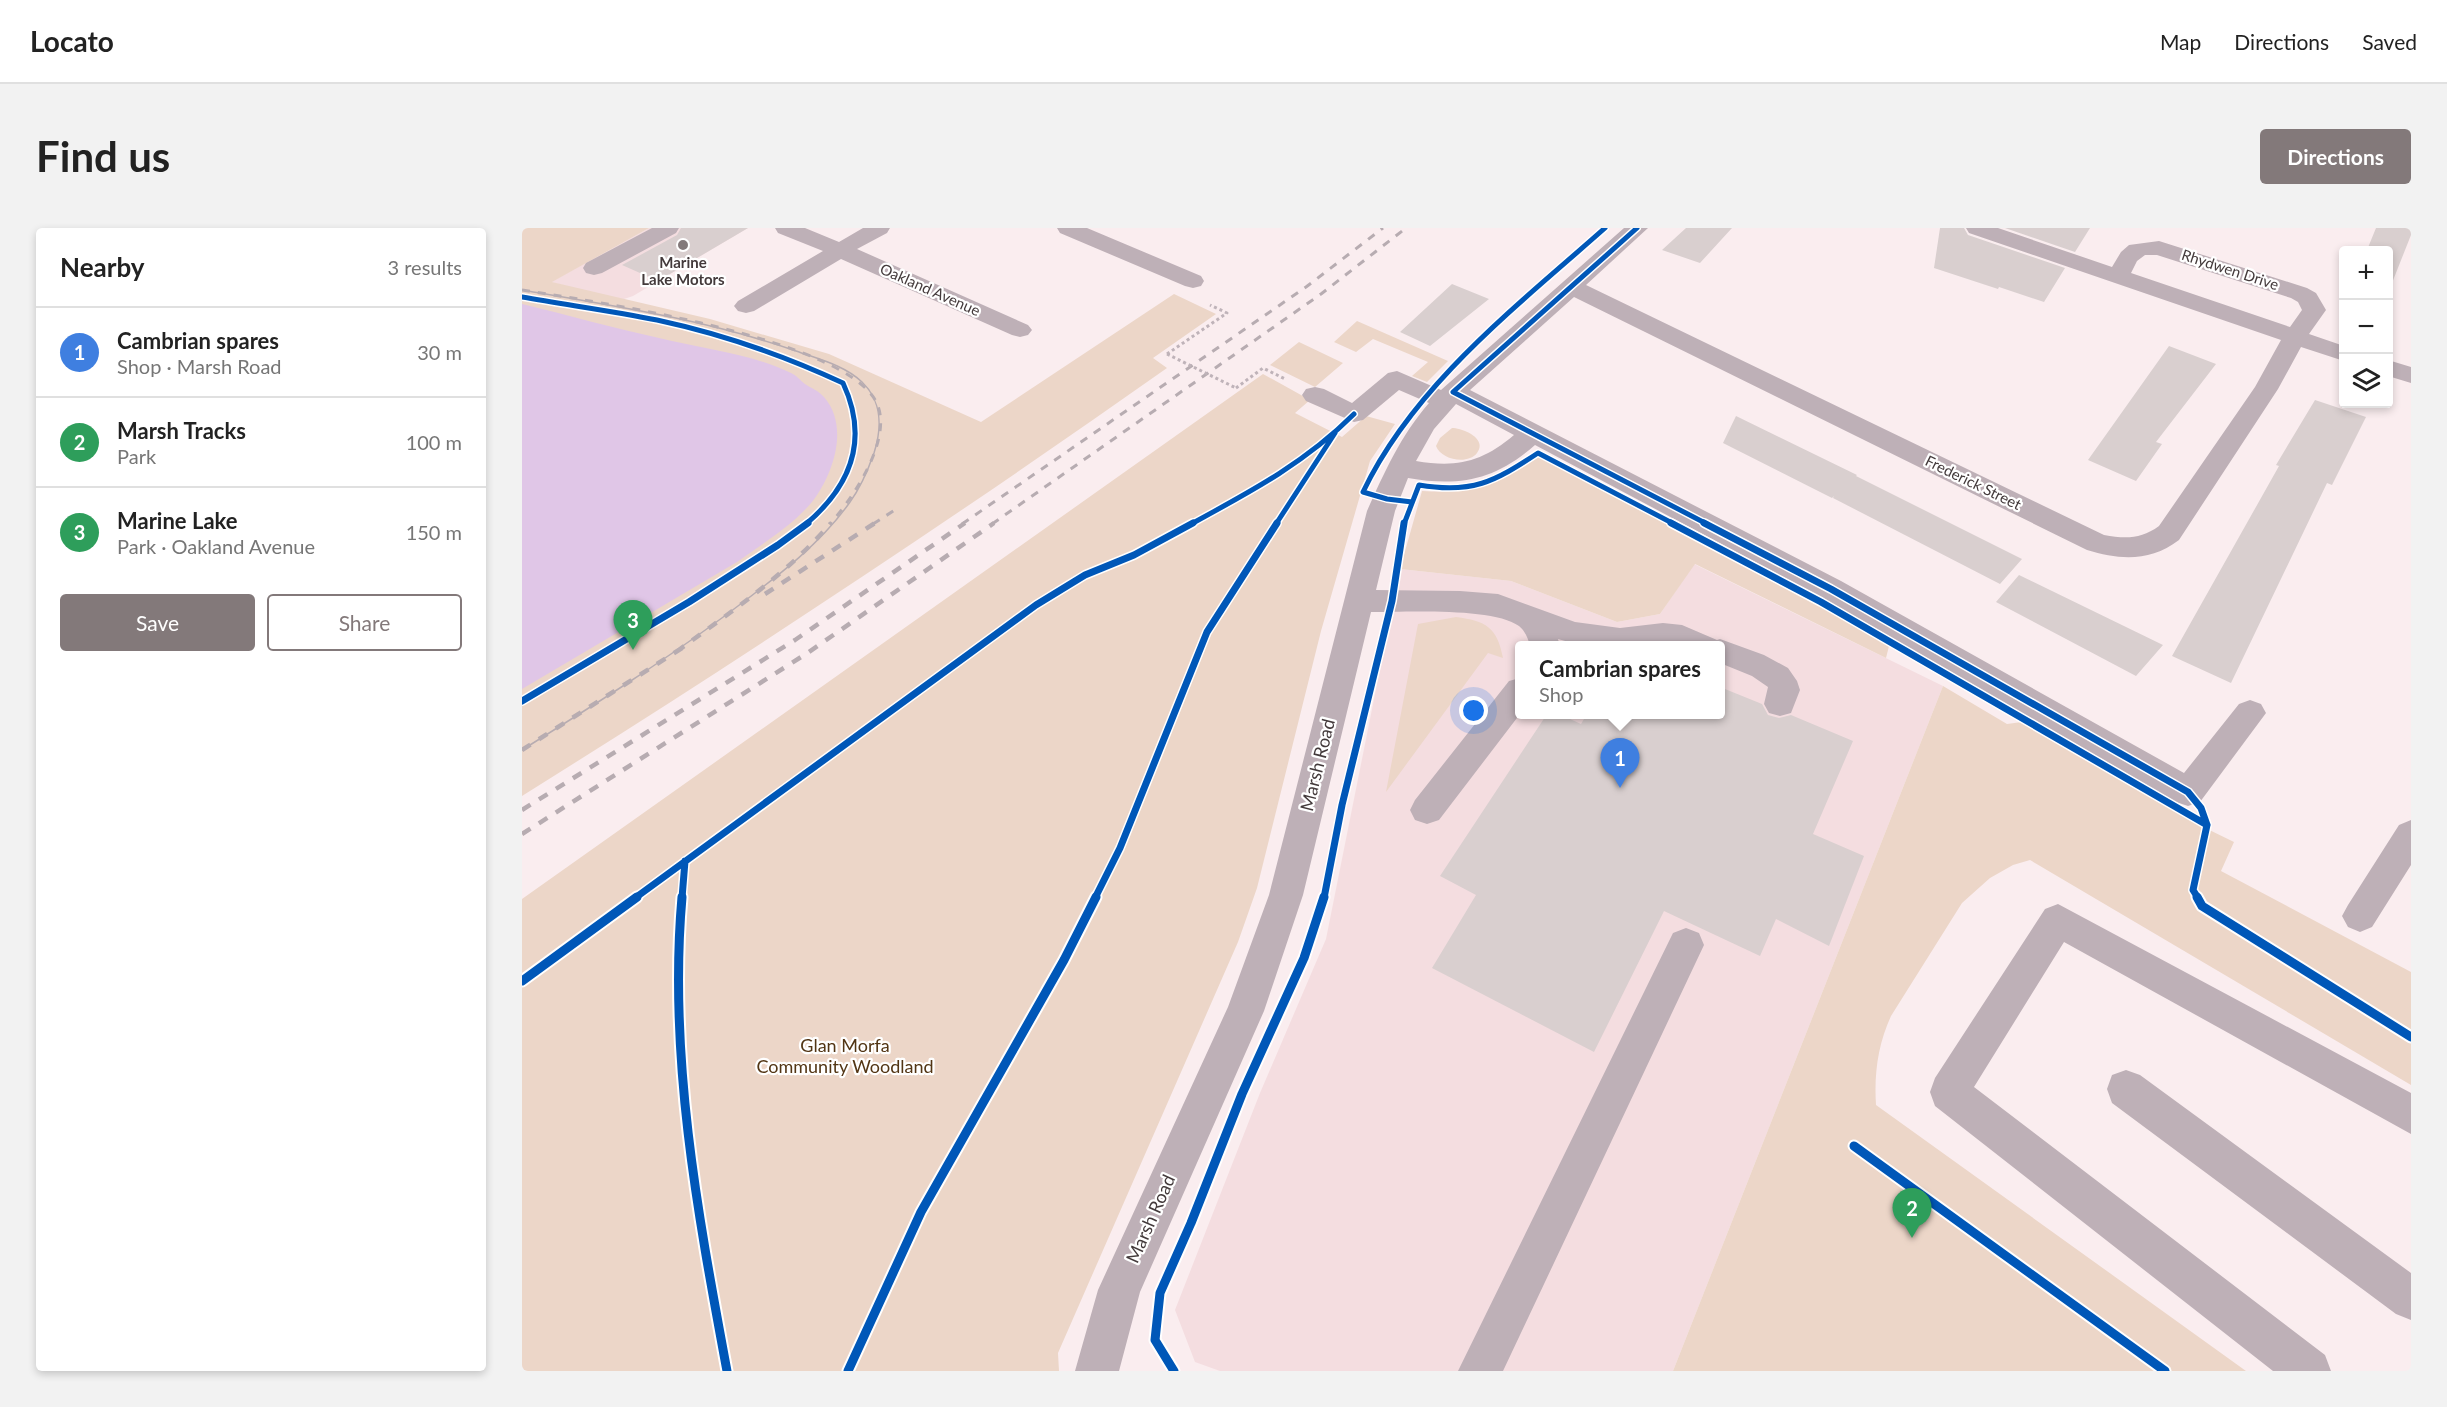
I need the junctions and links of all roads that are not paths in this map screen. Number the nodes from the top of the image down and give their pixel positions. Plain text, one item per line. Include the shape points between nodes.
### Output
1 (668, 228) edge
2 (786, 228) edge
3 (879, 228) edge
4 (1068, 228) edge
5 (1637, 228) edge
6 (1977, 228) edge
7 (840, 250) junction
8 (594, 268) dead end
9 (2118, 276) junction
10 (1193, 281) dead end
11 (1572, 287) junction
12 (746, 306) dead end
13 (1020, 330) dead end
14 (2294, 338) junction
15 (2339, 353) edge
16 (2393, 370) edge
17 (2411, 375) edge
18 (1315, 395) dead end
19 (1449, 396) junction
20 (1533, 433) junction
21 (1400, 468) junction
22 (1358, 600) junction
23 (1532, 620) junction
24 (1545, 641) edge
25 (1695, 641) edge
26 (1725, 653) edge
27 (1515, 696) edge
28 (1780, 704) dead end
29 (2250, 713) dead end
30 (1427, 810) dead end
31 (2411, 835) edge
32 (2360, 916) dead end
33 (1686, 945) dead end
34 (2126, 1089) dead end
35 (2411, 1114) edge
36 (2411, 1299) edge
37 (1097, 1371) edge
38 (1480, 1371) edge
39 (2309, 1371) edge

1 - 8 street
2 - 7 street, Oakland Avenue
3 - 7 street
4 - 10 street
5 - 11 street, Marsh Road
6 - 9 street
7 - 12 street
7 - 13 street, Oakland Avenue
9 - 14 street
9 - 14 street, Rhydwen Drive via 2132,251 2150,247 2289,289 2308,298 2314,310
11 - 14 street, Frederick Street via 2097,543 2126,549 2157,543 2169,533 2266,389
11 - 19 street, Marsh Road
14 - 15 street
16 - 17 street
18 - 19 street via 1354,414 1396,379
19 - 20 street
19 - 21 street, Marsh Road via 1425,424
20 - 21 street via 1513,452 1458,475
20 - 29 street via 1831,589 2188,792
21 - 22 street, Marsh Road via 1381,511
22 - 23 street via 1489,602
22 - 37 street, Marsh Road via 1286,895 1245,1011 1119,1290
23 - 24 street
23 - 25 street via 1575,633 1620,639 1663,634
26 - 28 street via 1782,680 1785,694
27 - 30 street
31 - 32 street
33 - 38 street
34 - 36 street
35 - 39 street via 2058,920 1949,1092

